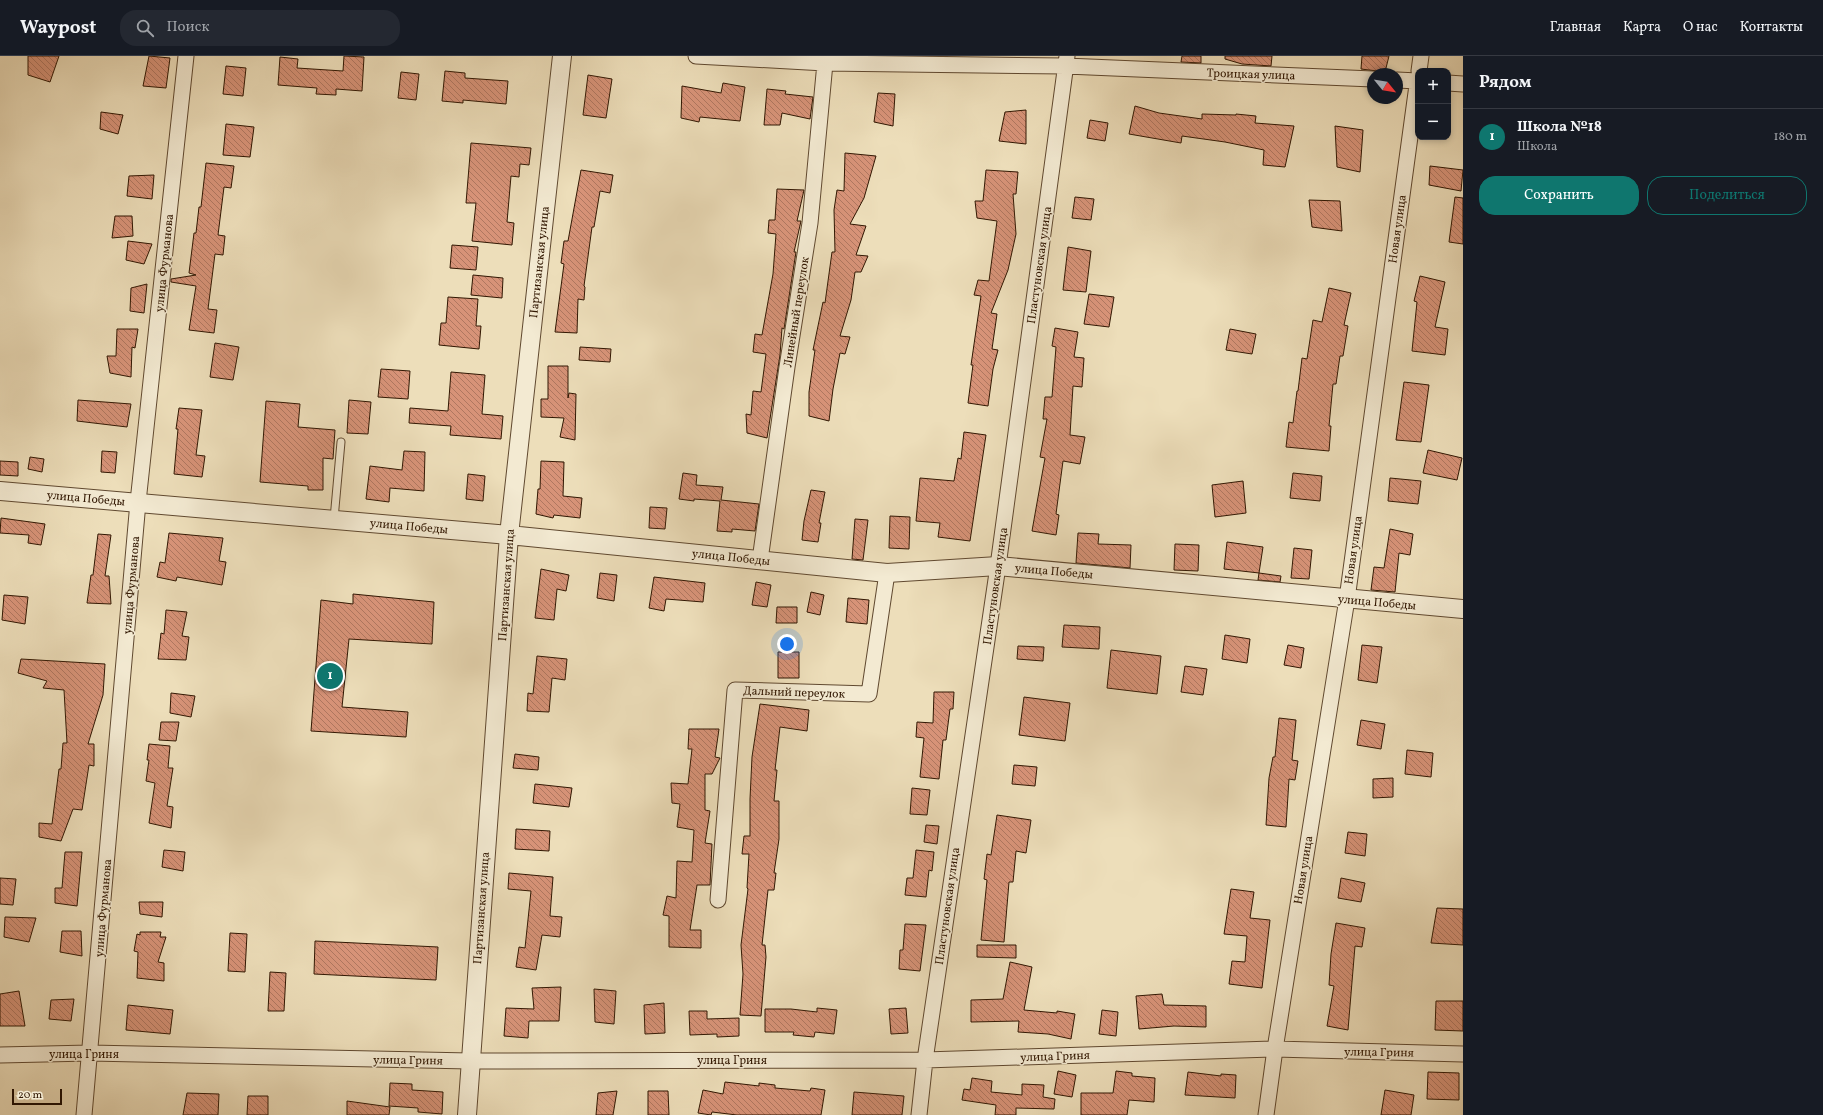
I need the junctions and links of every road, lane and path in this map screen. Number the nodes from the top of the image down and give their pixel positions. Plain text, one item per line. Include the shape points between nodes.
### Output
1 (186, 56) edge
2 (562, 56) edge
3 (696, 56) edge
4 (1421, 56) edge
5 (1066, 61) edge
6 (825, 63) junction
7 (1419, 68) edge
8 (1367, 79) edge
9 (1403, 80) edge
10 (1415, 80) edge
11 (1451, 83) edge
12 (1463, 84) edge
13 (1415, 102) edge
14 (341, 442) dead end
15 (0, 491) edge
16 (138, 502) junction
17 (334, 519) junction
18 (509, 535) junction
19 (760, 560) junction
20 (998, 566) junction
21 (887, 573) junction
22 (1347, 599) junction
23 (1463, 609) edge
24 (718, 900) dead end
25 (1275, 1049) junction
26 (90, 1053) junction
27 (1463, 1054) edge
28 (0, 1055) edge
29 (925, 1060) junction
30 (470, 1061) junction
31 (84, 1115) edge
32 (467, 1115) edge
33 (919, 1115) edge
34 (1266, 1115) edge

1 - 16 street, улица Фурманова
2 - 18 street, Партизанская улица
3 - 6 street, Троицкая улица
4 - 7 street
5 - 6 street, Троицкая улица
5 - 8 street, Троицкая улица
5 - 20 street, Пластуновская улица
6 - 19 street, Линейный переулок via 810,223
9 - 10 street
11 - 12 street
13 - 22 street, Новая улица
14 - 17 lane
15 - 16 street, улица Победы
16 - 17 street, улица Победы
16 - 26 street, улица Фурманова
17 - 18 street, улица Победы
18 - 19 street, улица Победы
18 - 30 street, Партизанская улица
19 - 21 street, улица Победы
20 - 21 street, улица Победы
20 - 22 street, улица Победы
20 - 29 street, Пластуновская улица
21 - 24 street, Дальний переулок via 869,694 735,690
22 - 23 street, улица Победы
22 - 25 street, Новая улица
25 - 27 street, улица Гриня
25 - 29 street, улица Гриня
25 - 34 street, Новая улица
26 - 28 street, улица Гриня
26 - 30 street, улица Гриня
26 - 31 street, улица Фурманова
29 - 30 street, улица Гриня
29 - 33 street, Пластуновская улица
30 - 32 street, Партизанская улица

